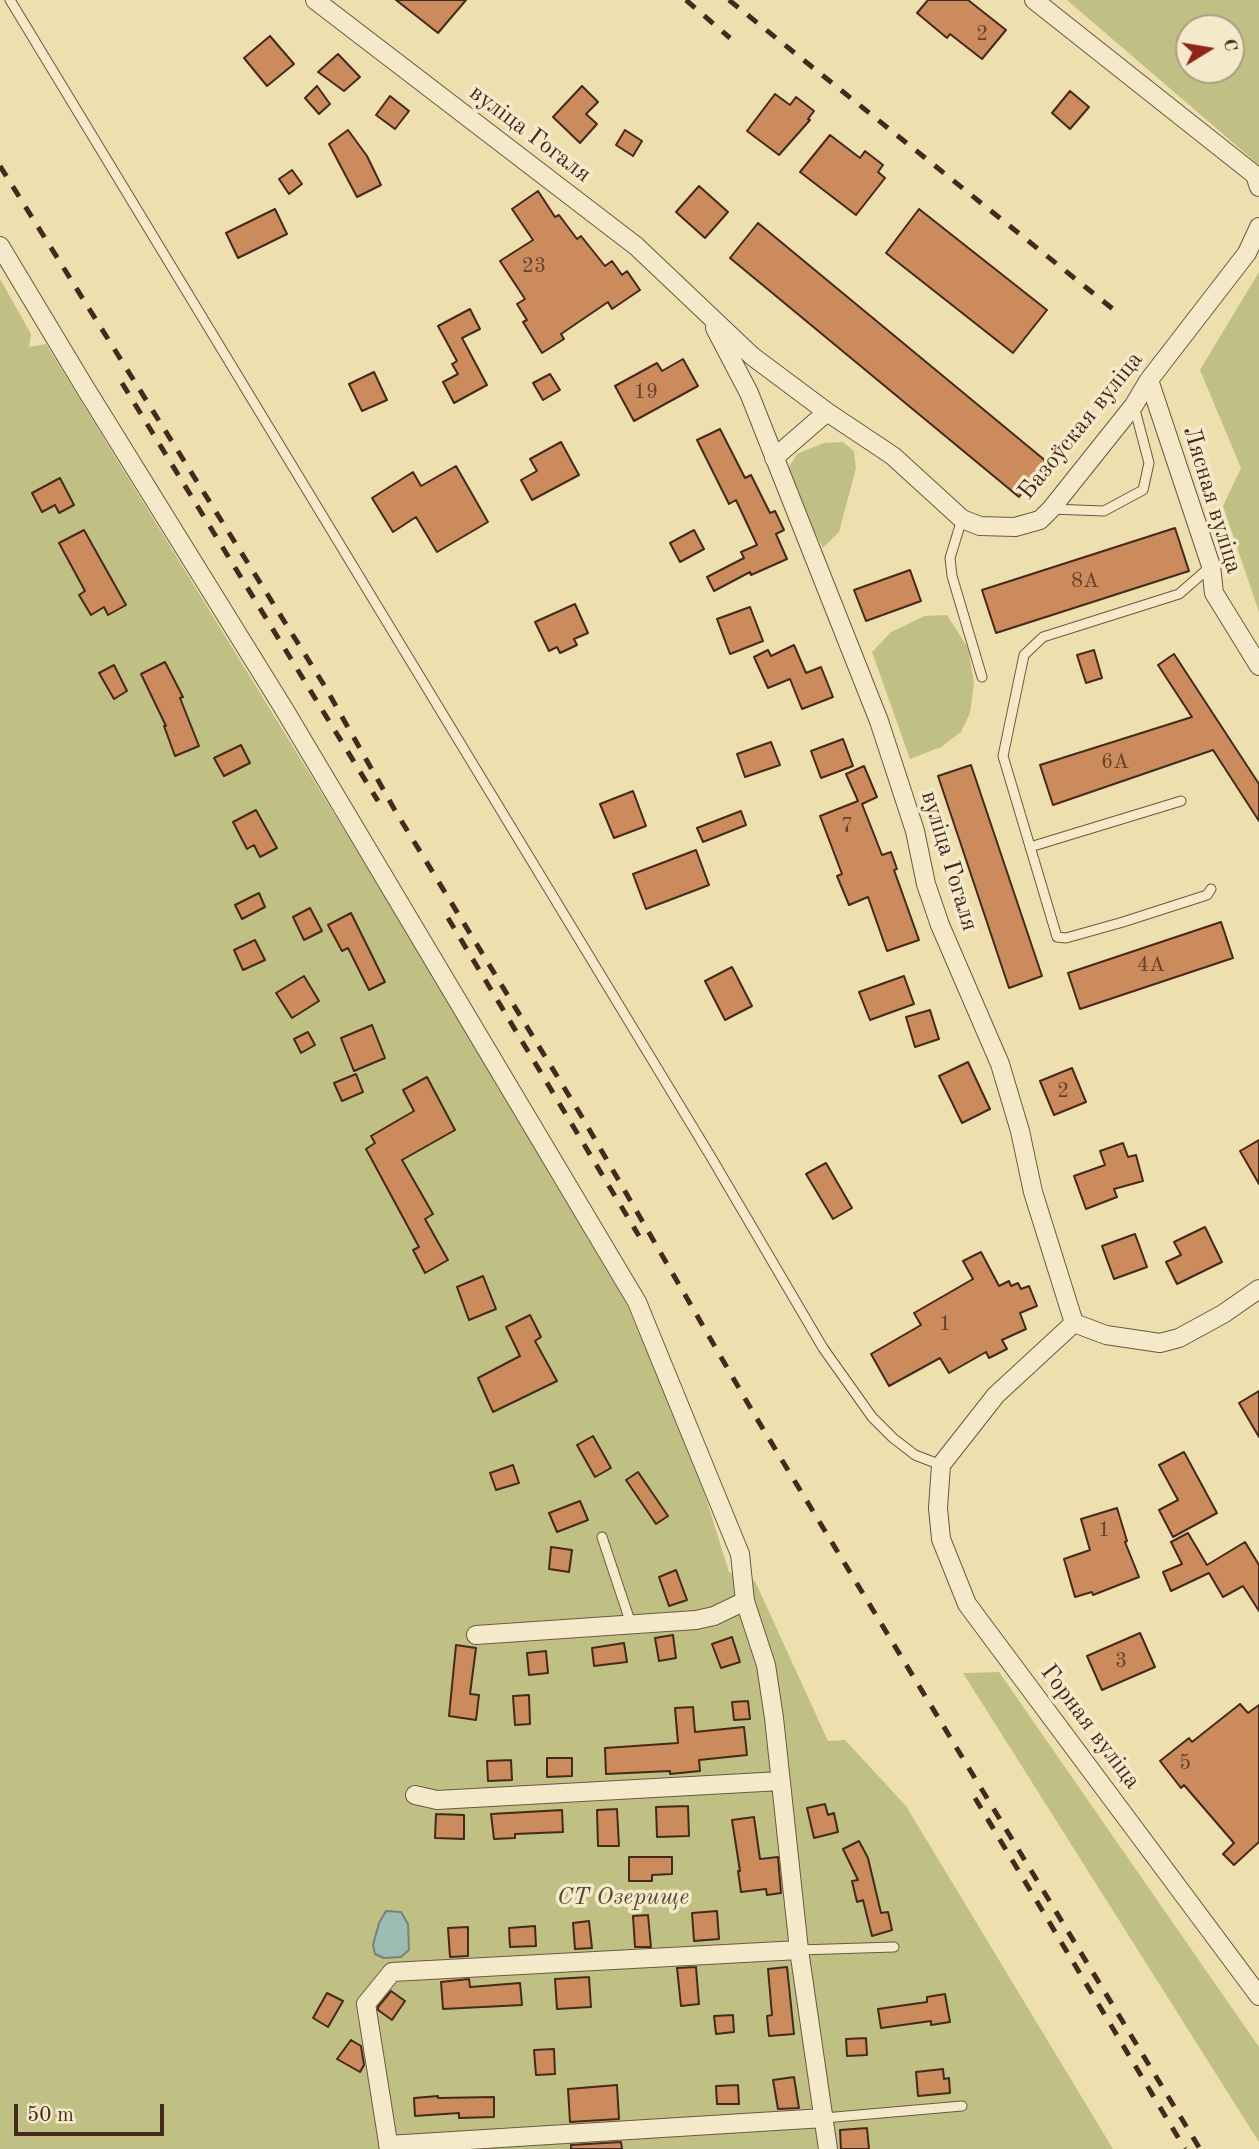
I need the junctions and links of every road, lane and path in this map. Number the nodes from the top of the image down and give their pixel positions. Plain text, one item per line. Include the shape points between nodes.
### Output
1 (10, 0) edge
2 (315, 0) edge
3 (1034, 0) edge
4 (1259, 187) edge
5 (1259, 228) edge
6 (0, 246) edge
7 (709, 315) junction
8 (1149, 380) junction
9 (1134, 405) junction
10 (827, 412) junction
11 (774, 458) junction
12 (1051, 509) junction
13 (962, 519) junction
14 (1211, 566) junction
15 (1259, 666) edge
16 (982, 677) dead end
17 (1181, 801) dead end
18 (1030, 847) junction
19 (1211, 889) dead end
20 (1259, 1289) edge
21 (1074, 1323) junction
22 (941, 1465) junction
23 (602, 1537) dead end
24 (745, 1593) junction
25 (631, 1624) junction
26 (476, 1636) dead end
27 (781, 1781) junction
28 (415, 1795) dead end
29 (894, 1947) dead end
30 (799, 1950) junction
31 (1259, 1996) edge
32 (962, 2106) dead end
33 (824, 2118) junction
34 (388, 2147) edge
35 (828, 2149) edge

1 - 22 lane via 823,1348 892,1438 915,1455
2 - 7 street, вуліца Гогаля via 636,246
3 - 4 street via 1255,176
5 - 8 street, Базоўская вуліца via 1247,253
6 - 24 street via 284,709 637,1302 740,1554
7 - 10 street, вуліца Гогаля via 752,356
7 - 11 street, вуліца Гогаля via 749,393
8 - 9 street, Базоўская вуліца
8 - 14 street, Лясная вуліца
9 - 12 street, Базоўская вуліца
9 - 12 lane via 1149,463 1143,490 1104,511
10 - 11 street
10 - 13 street, Базоўская вуліца via 893,456
11 - 21 street, вуліца Гогаля via 879,721 940,925 1000,1064
12 - 13 street, Базоўская вуліца via 1040,520 1015,527 980,526
13 - 16 lane via 950,558
14 - 15 street, Лясная вуліца via 1214,593
14 - 18 lane via 1179,594 1042,637 1024,654 1003,756
17 - 18 lane
18 - 19 lane via 1057,937 1147,915 1207,895
20 - 21 street via 1223,1314 1160,1343 1106,1335
21 - 22 street via 996,1395
22 - 31 street, Горная вуліца via 941,1539 967,1604
23 - 25 lane
24 - 25 street via 714,1616
24 - 27 street via 766,1664
25 - 26 street
27 - 28 street via 437,1800
27 - 30 street
29 - 30 lane
30 - 33 street
30 - 34 street via 392,1972 366,2004
32 - 33 lane
33 - 34 street
33 - 35 street

